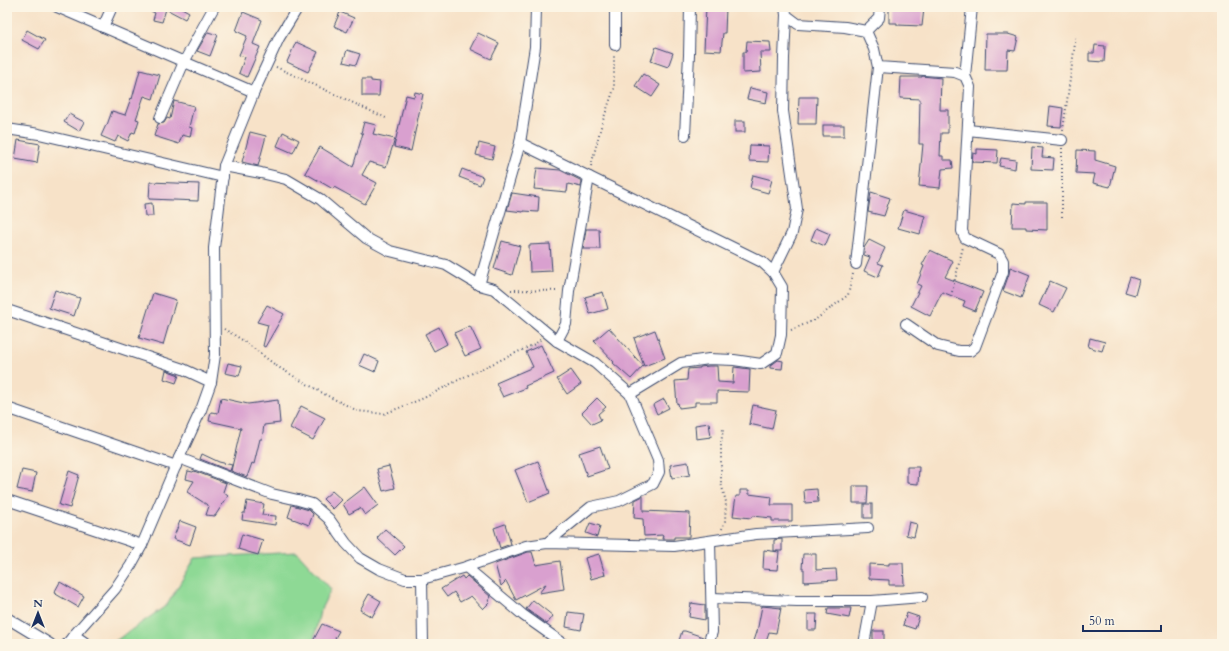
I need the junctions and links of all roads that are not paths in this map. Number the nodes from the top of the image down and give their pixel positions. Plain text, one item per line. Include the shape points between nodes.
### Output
1 (57, 7) edge
2 (112, 7) edge
3 (214, 7) edge
4 (298, 7) edge
5 (536, 7) edge
6 (615, 7) edge
7 (690, 7) edge
8 (880, 7) edge
9 (972, 7) edge
10 (786, 11) edge
11 (103, 27) junction
12 (866, 31) junction
13 (615, 45) road end
14 (184, 62) junction
15 (878, 67) junction
16 (965, 76) junction
17 (254, 92) junction
18 (160, 118) dead end
19 (7, 129) edge
20 (968, 130) junction
21 (685, 135) dead end
22 (1062, 140) road end
23 (520, 143) junction
24 (224, 166) junction
25 (223, 177) junction
26 (589, 177) junction
27 (856, 264) road end
28 (773, 272) junction
29 (479, 285) junction
30 (7, 310) edge
31 (906, 324) dead end
32 (557, 341) junction
33 (211, 382) junction
34 (630, 394) junction
35 (7, 408) edge
36 (177, 462) junction
37 (7, 500) edge
38 (868, 528) dead end
39 (714, 540) junction
40 (547, 543) junction
41 (142, 545) junction
42 (466, 567) junction
43 (422, 579) junction
44 (712, 598) junction
45 (922, 598) dead end
46 (872, 601) junction
47 (7, 618) edge
48 (74, 635) junction
49 (50, 644) edge
50 (67, 644) edge
51 (87, 644) edge
52 (423, 644) edge
53 (564, 644) edge
54 (708, 644) edge
55 (864, 644) edge

1 - 11 street
2 - 11 street
3 - 14 street
4 - 17 street via 279,38
5 - 23 street via 535,47
6 - 13 street
7 - 21 street
8 - 12 street via 878,18
9 - 16 street
10 - 12 street via 798,24
10 - 28 street via 783,111 797,209 792,233
11 - 14 street
12 - 15 street
14 - 17 street
14 - 18 street
15 - 16 street via 955,72
15 - 27 street
16 - 20 street via 970,87
17 - 24 street
19 - 25 street via 39,134
20 - 22 street
20 - 31 street via 962,231 965,238 999,254 1003,261 1003,272 975,348 970,351 938,346
23 - 26 street
23 - 29 street
24 - 25 street
24 - 29 street via 286,179 320,198 366,238 390,251 446,265
25 - 33 street via 214,248 215,355
26 - 28 street via 762,262
26 - 32 street via 569,291 566,324
28 - 34 street via 782,287 781,335 777,353 761,364 734,360 681,363
29 - 32 street via 494,289
30 - 33 street via 183,369
32 - 34 street via 595,363
33 - 36 street
34 - 40 street via 658,460 659,472 653,484 619,501 591,507
35 - 36 street
36 - 41 street
36 - 43 street via 272,494 312,504 329,519 360,558 405,579
37 - 41 street
38 - 39 street via 756,534
39 - 40 street via 674,546
39 - 44 street
40 - 42 street via 526,546
41 - 48 street via 115,589
42 - 43 street
42 - 53 street via 523,615
43 - 52 street
44 - 46 street
44 - 54 street via 712,632
45 - 46 street
46 - 55 street
47 - 49 street
48 - 50 street
48 - 51 street

